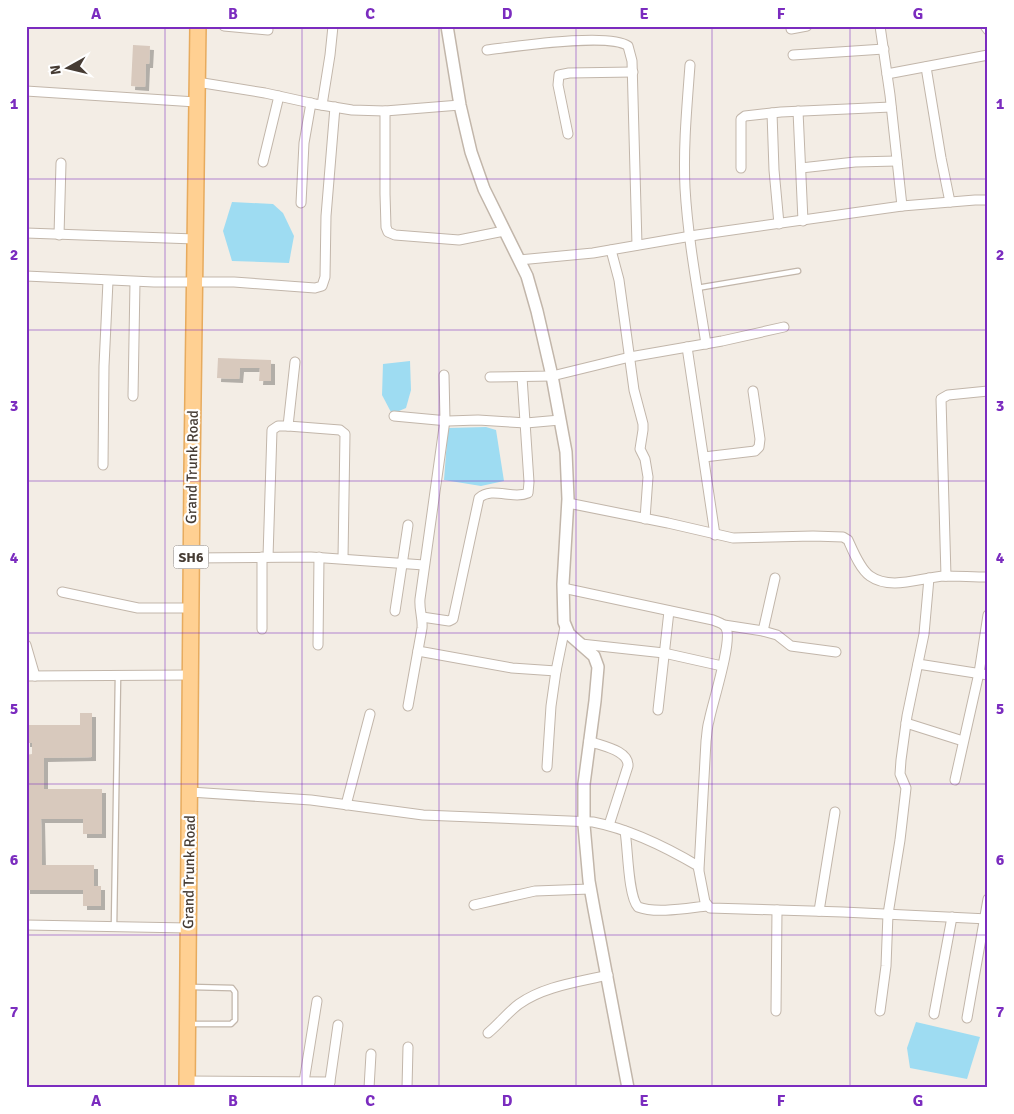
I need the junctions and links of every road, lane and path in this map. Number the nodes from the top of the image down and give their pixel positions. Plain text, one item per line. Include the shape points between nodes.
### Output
1 (198, 26) edge
2 (224, 26) edge
3 (333, 26) edge
4 (448, 26) edge
5 (807, 26) edge
6 (880, 26) edge
7 (986, 26) edge
8 (791, 28) dead end
9 (268, 30) dead end
10 (988, 30) edge
11 (884, 49) junction
12 (487, 50) dead end
13 (794, 55) dead end
14 (988, 55) edge
15 (690, 65) dead end
16 (926, 67) junction
17 (633, 72) junction
18 (887, 74) junction
19 (197, 82) junction
20 (26, 91) edge
21 (279, 96) junction
22 (196, 102) junction
23 (311, 103) junction
24 (322, 105) junction
25 (460, 105) junction
26 (335, 107) junction
27 (892, 107) junction
28 (385, 111) junction
29 (798, 111) junction
30 (772, 113) junction
31 (568, 134) dead end
32 (897, 161) junction
33 (263, 162) dead end
34 (61, 163) dead end
35 (740, 168) dead end
36 (801, 168) junction
37 (988, 200) edge
38 (950, 202) junction
39 (301, 203) dead end
40 (902, 206) junction
41 (803, 221) junction
42 (779, 224) junction
43 (504, 231) junction
44 (26, 233) edge
45 (59, 235) junction
46 (689, 237) junction
47 (195, 239) junction
48 (637, 245) junction
49 (611, 250) junction
50 (519, 260) junction
51 (798, 271) dead end
52 (26, 276) edge
53 (108, 281) junction
54 (195, 281) junction
55 (136, 282) junction
56 (697, 288) junction
57 (784, 326) dead end
58 (706, 344) junction
59 (687, 347) junction
60 (630, 357) junction
61 (295, 362) dead end
62 (444, 375) dead end
63 (552, 376) junction
64 (522, 377) junction
65 (490, 378) dead end
66 (988, 391) edge
67 (753, 392) dead end
68 (133, 396) dead end
69 (394, 416) dead end
70 (444, 420) junction
71 (560, 420) junction
72 (526, 423) junction
73 (288, 426) junction
74 (704, 458) junction
75 (103, 465) dead end
76 (568, 503) junction
77 (645, 519) junction
78 (408, 525) dead end
79 (715, 535) junction
80 (265, 557) junction
81 (319, 557) junction
82 (191, 558) junction
83 (343, 558) junction
84 (402, 563) junction
85 (424, 565) junction
86 (946, 576) junction
87 (988, 577) edge
88 (775, 578) dead end
89 (930, 578) junction
90 (563, 588) junction
91 (62, 592) dead end
92 (191, 608) junction
93 (395, 611) dead end
94 (669, 611) junction
95 (988, 615) edge
96 (422, 617) junction
97 (724, 626) junction
98 (565, 627) junction
99 (262, 629) dead end
100 (763, 631) junction
101 (581, 644) junction
102 (26, 645) edge
103 (318, 645) dead end
104 (418, 651) junction
105 (836, 652) dead end
106 (664, 653) junction
107 (918, 664) junction
108 (722, 666) junction
109 (556, 671) junction
110 (983, 674) edge
111 (190, 675) junction
112 (31, 676) edge
113 (118, 676) junction
114 (408, 706) dead end
115 (658, 710) dead end
116 (370, 714) dead end
117 (906, 724) junction
118 (589, 741) junction
119 (963, 741) junction
120 (547, 768) dead end
121 (955, 780) dead end
122 (190, 792) junction
123 (346, 805) junction
124 (835, 812) dead end
125 (585, 821) junction
126 (609, 825) junction
127 (625, 831) junction
128 (699, 869) junction
129 (590, 889) junction
130 (988, 899) edge
131 (474, 905) dead end
132 (707, 906) junction
133 (777, 910) junction
134 (819, 911) junction
135 (888, 914) junction
136 (952, 917) junction
137 (986, 919) edge
138 (26, 925) edge
139 (114, 926) junction
140 (188, 928) junction
141 (608, 975) junction
142 (188, 987) junction
143 (317, 1001) dead end
144 (776, 1011) dead end
145 (880, 1011) dead end
146 (934, 1014) dead end
147 (967, 1018) dead end
148 (187, 1024) junction
149 (338, 1025) dead end
150 (488, 1033) dead end
151 (408, 1048) dead end
152 (371, 1054) dead end
153 (304, 1082) junction
154 (187, 1085) edge
155 (258, 1085) edge
156 (329, 1085) edge
157 (369, 1088) edge
158 (407, 1088) edge
159 (628, 1088) edge

1 - 19 main road, Grand Trunk Road / SH6
2 - 9 street
3 - 24 street
4 - 25 street
5 - 8 street
6 - 11 street
7 - 10 street
11 - 13 street
11 - 18 street
12 - 17 street via 558,42 614,41 628,46
14 - 16 street
15 - 46 street via 685,173
16 - 18 street
16 - 38 street
17 - 31 street via 559,76
17 - 48 street
18 - 27 street
19 - 21 street
19 - 22 main road, Grand Trunk Road / SH6
20 - 22 street
21 - 23 street
21 - 33 street
22 - 47 main road, Grand Trunk Road / SH6
23 - 24 street
23 - 39 street via 304,144
24 - 26 street
25 - 28 street
25 - 43 street via 471,152
26 - 28 street
26 - 54 street via 322,286
27 - 29 street
27 - 32 street
28 - 43 street via 388,232 448,241
29 - 30 street
29 - 36 street
30 - 35 street via 743,117
30 - 42 street
32 - 36 street
32 - 40 street
34 - 45 street
36 - 41 street
37 - 38 street
38 - 40 street
40 - 41 street
41 - 42 street
42 - 46 street
43 - 50 street
44 - 45 street
45 - 47 street
46 - 48 street
46 - 56 street
47 - 54 main road, Grand Trunk Road / SH6
48 - 49 street
49 - 50 street
49 - 60 street via 619,280
50 - 63 street via 527,276
51 - 56 lane
52 - 53 street
53 - 55 street
53 - 75 street
54 - 55 street
54 - 82 main road, Grand Trunk Road / SH6
55 - 68 street
56 - 58 street
57 - 58 street
58 - 59 street
59 - 60 street
59 - 74 street
60 - 63 street
60 - 77 street via 643,424 640,449 648,477
61 - 73 street
62 - 70 street
63 - 64 street
63 - 71 street
64 - 65 street
64 - 72 street
66 - 86 street via 948,395 941,399
67 - 74 street via 759,447 755,451
69 - 70 street
70 - 72 street
70 - 85 street
71 - 72 street
71 - 76 street via 566,452
72 - 96 street via 528,493 488,493 481,496 453,619
73 - 80 street via 272,430
73 - 83 street via 340,430 345,434
74 - 79 street
76 - 77 street
76 - 90 street
77 - 79 street
78 - 84 street
79 - 89 street via 733,538 843,537 867,573 878,580 898,582
80 - 81 street
80 - 82 street
80 - 99 street
81 - 83 street
81 - 103 street
82 - 92 main road, Grand Trunk Road / SH6
83 - 84 street
84 - 85 street
84 - 93 street
85 - 96 street via 419,609
86 - 87 street
86 - 89 street
88 - 100 street
89 - 107 street
90 - 94 street
90 - 98 street
91 - 92 street via 138,608
92 - 111 main road, Grand Trunk Road / SH6
94 - 97 street via 713,620
94 - 106 street
95 - 110 street
96 - 104 street
97 - 100 street
97 - 108 street via 727,632
98 - 101 street
98 - 109 street
100 - 105 street via 776,635 791,646
101 - 106 street
101 - 118 street via 594,656 598,667
102 - 112 street
104 - 109 street via 512,668
104 - 114 street
106 - 108 street
106 - 115 street
107 - 110 street
107 - 117 street
108 - 128 street via 706,741
109 - 120 street
110 - 119 street
111 - 113 street
111 - 122 main road, Grand Trunk Road / SH6
112 - 113 street
113 - 139 lane
116 - 123 street
117 - 119 street
117 - 135 street via 900,769 906,788
118 - 125 street via 584,784
118 - 126 street via 625,755 629,760
119 - 121 street
122 - 123 street
122 - 140 main road, Grand Trunk Road / SH6
123 - 125 street via 423,815
124 - 134 street
125 - 126 street
125 - 129 street
126 - 127 street
127 - 128 street
127 - 132 street via 631,888 638,907
128 - 132 street
129 - 131 street via 541,891
129 - 141 street
130 - 137 street
132 - 133 street via 714,909
133 - 134 street
133 - 144 street
134 - 135 street
135 - 136 street
135 - 145 street
136 - 137 street
136 - 146 street
137 - 147 street
138 - 139 street
139 - 140 street
140 - 142 main road, Grand Trunk Road / SH6
141 - 150 street via 528,998
141 - 159 street
142 - 148 main road, Grand Trunk Road / SH6
142 - 148 lane via 232,988 235,992 235,1020 231,1024
143 - 153 street
148 - 154 main road, Grand Trunk Road / SH6
149 - 156 street
151 - 158 street
152 - 157 street
153 - 155 street
153 - 156 street
154 - 155 street

